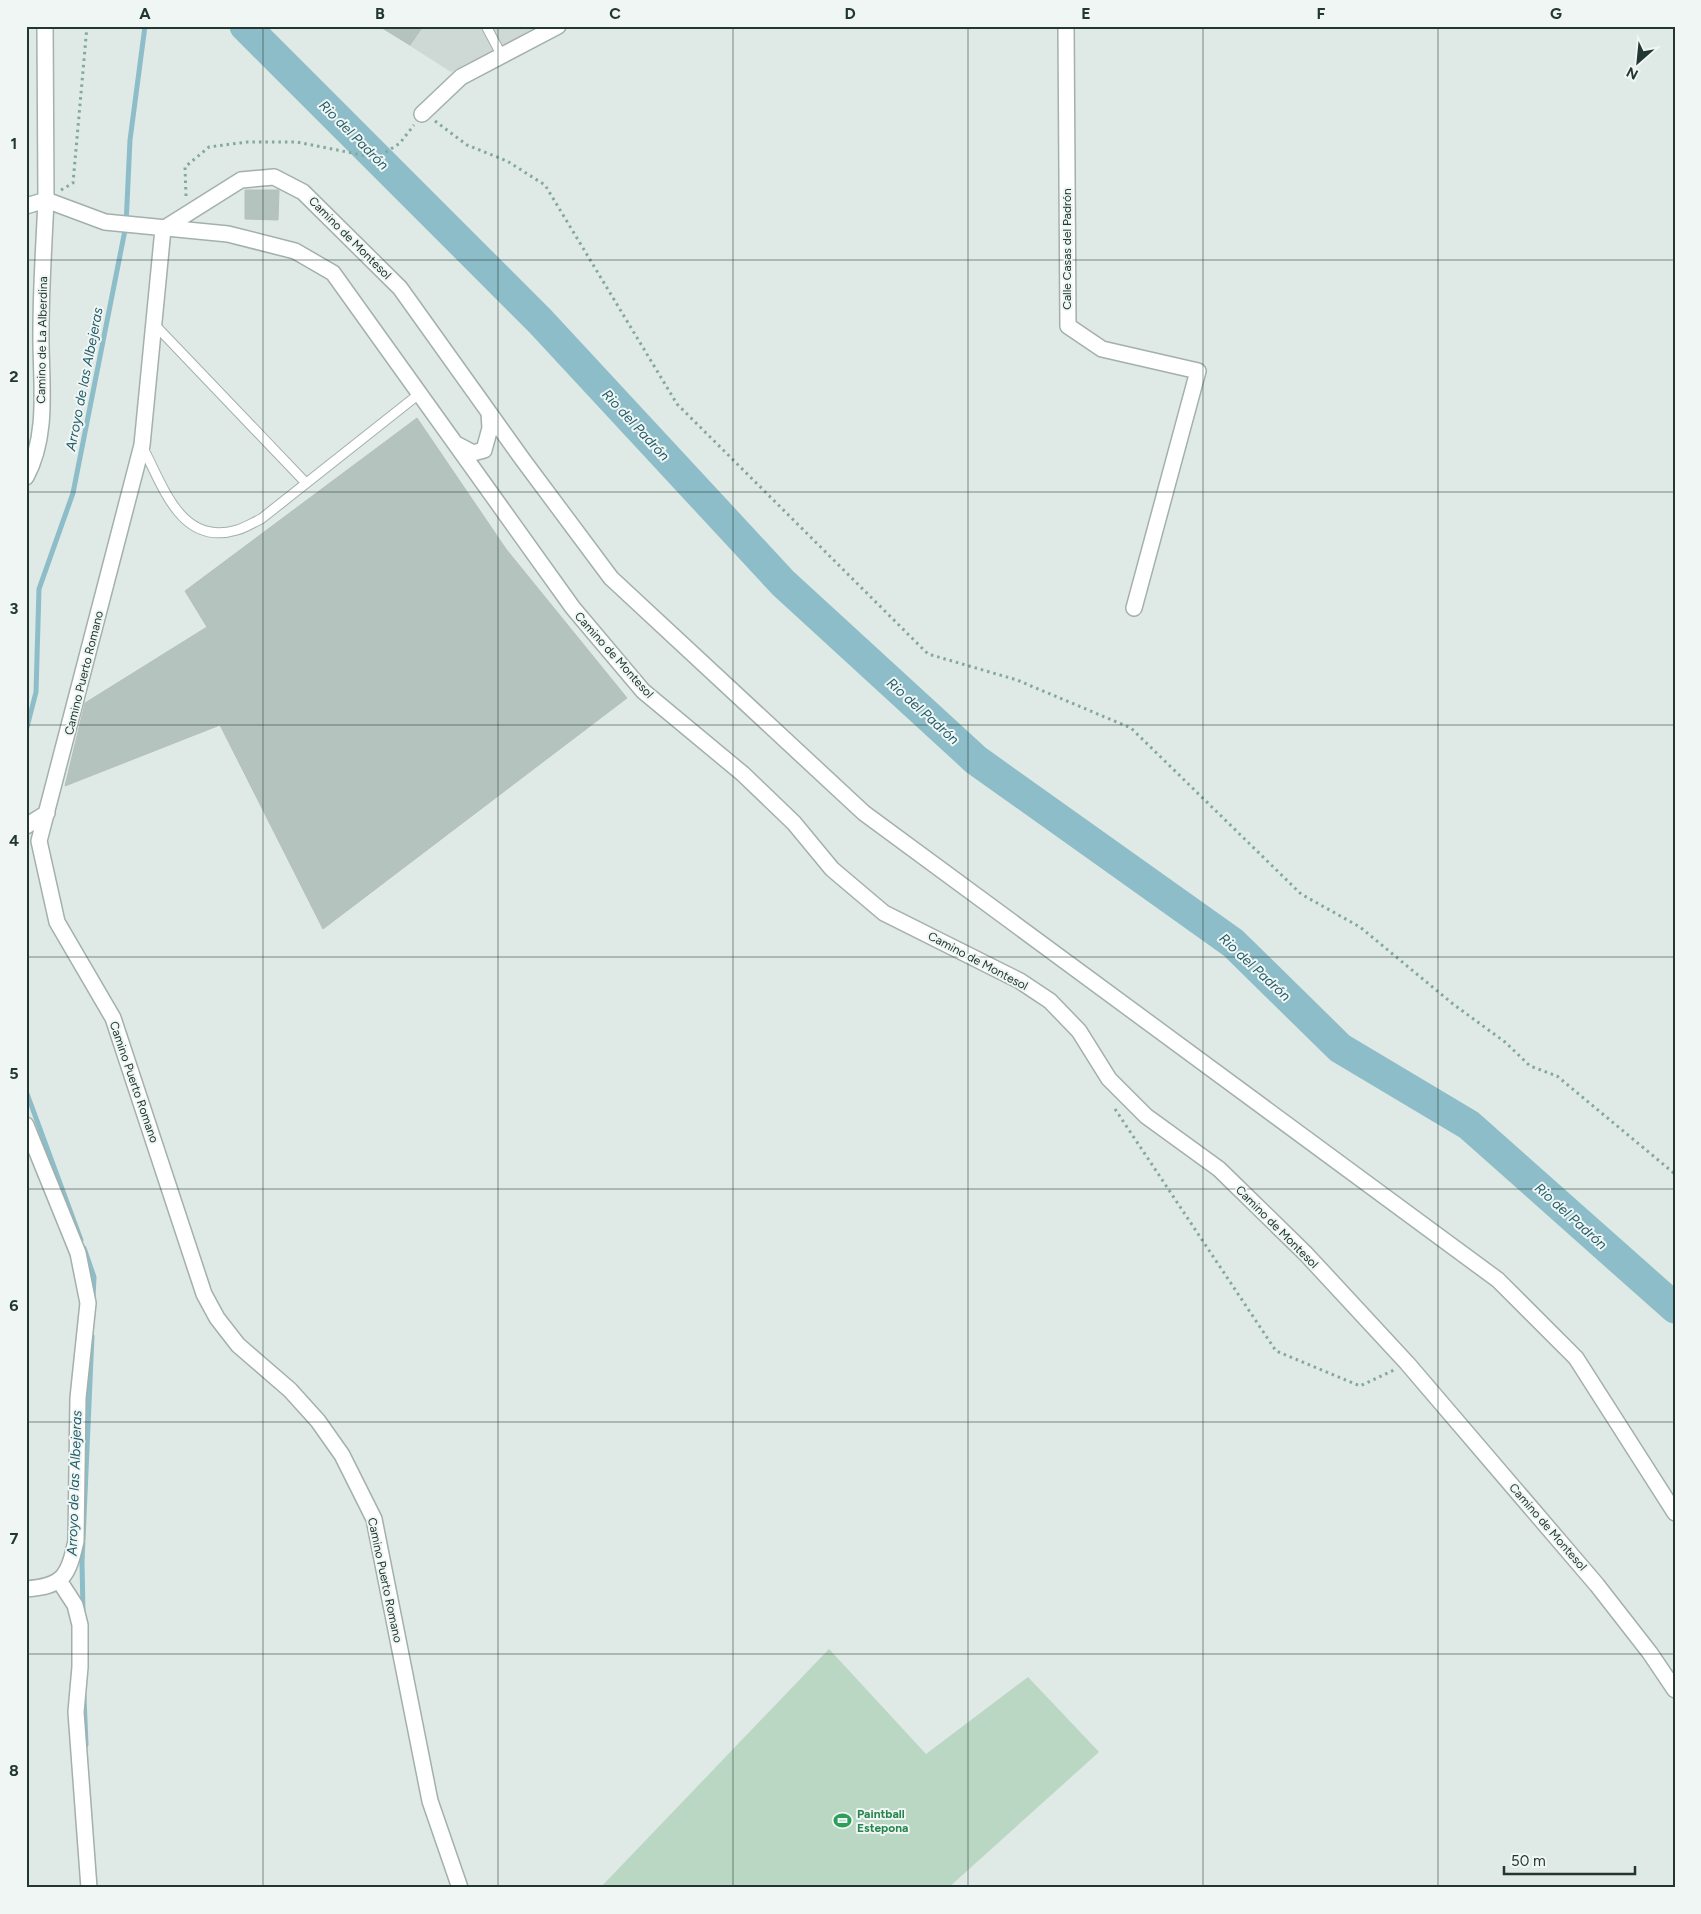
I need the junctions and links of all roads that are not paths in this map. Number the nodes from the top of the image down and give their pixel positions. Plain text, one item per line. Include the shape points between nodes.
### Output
1 (45, 26) edge
2 (486, 26) edge
3 (558, 26) edge
4 (1066, 26) edge
5 (502, 56) junction
6 (422, 114) road end
7 (46, 200) junction
8 (26, 206) edge
9 (163, 229) junction
10 (154, 324) junction
11 (419, 394) junction
12 (489, 412) junction
13 (454, 443) junction
14 (142, 445) junction
15 (26, 477) edge
16 (306, 483) junction
17 (1134, 608) dead end
18 (47, 813) junction
19 (26, 826) edge
20 (26, 1125) edge
21 (1675, 1512) edge
22 (60, 1582) junction
23 (26, 1589) edge
24 (1675, 1690) edge
25 (89, 1888) edge
26 (460, 1888) edge

1 - 7 street
2 - 5 lane
3 - 5 street
4 - 17 street, Calle Casas del Padrón via 1068,326 1102,349 1198,371
5 - 6 street via 461,77
7 - 8 street
7 - 9 street, Camino de Montesol via 105,222
7 - 15 street, Camino de La Alberdina via 41,328 42,405 34,457
9 - 10 street, Camino Puerto Romano
9 - 11 street, Camino de Montesol via 228,234 295,251 333,273
9 - 12 street, Camino de Montesol via 241,180 274,177 302,192 400,288
10 - 14 street, Camino Puerto Romano
10 - 16 lane
11 - 13 street, Camino de Montesol
11 - 16 lane
12 - 13 street via 490,428 484,450 473,453
12 - 21 street, Camino de Montesol via 611,578 864,812 1498,1280 1576,1358
13 - 24 street, Camino de Montesol via 573,608 644,692 742,774 794,823 832,870 877,907 1020,981 1050,1001 1079,1031 1109,1079 1146,1116 1219,1169 1306,1254 1407,1363 1597,1585
14 - 16 lane via 177,511 186,522 210,533 237,530 261,519
14 - 18 street, Camino Puerto Romano
18 - 19 street
18 - 26 street, Camino Puerto Romano via 39,841 57,922 113,1018 204,1294 238,1345 290,1390 318,1421 342,1454 374,1518 430,1801
20 - 22 street via 78,1253 88,1303 78,1398 76,1541 67,1572
22 - 23 street via 44,1588
22 - 25 street via 75,1605 80,1625 76,1712

